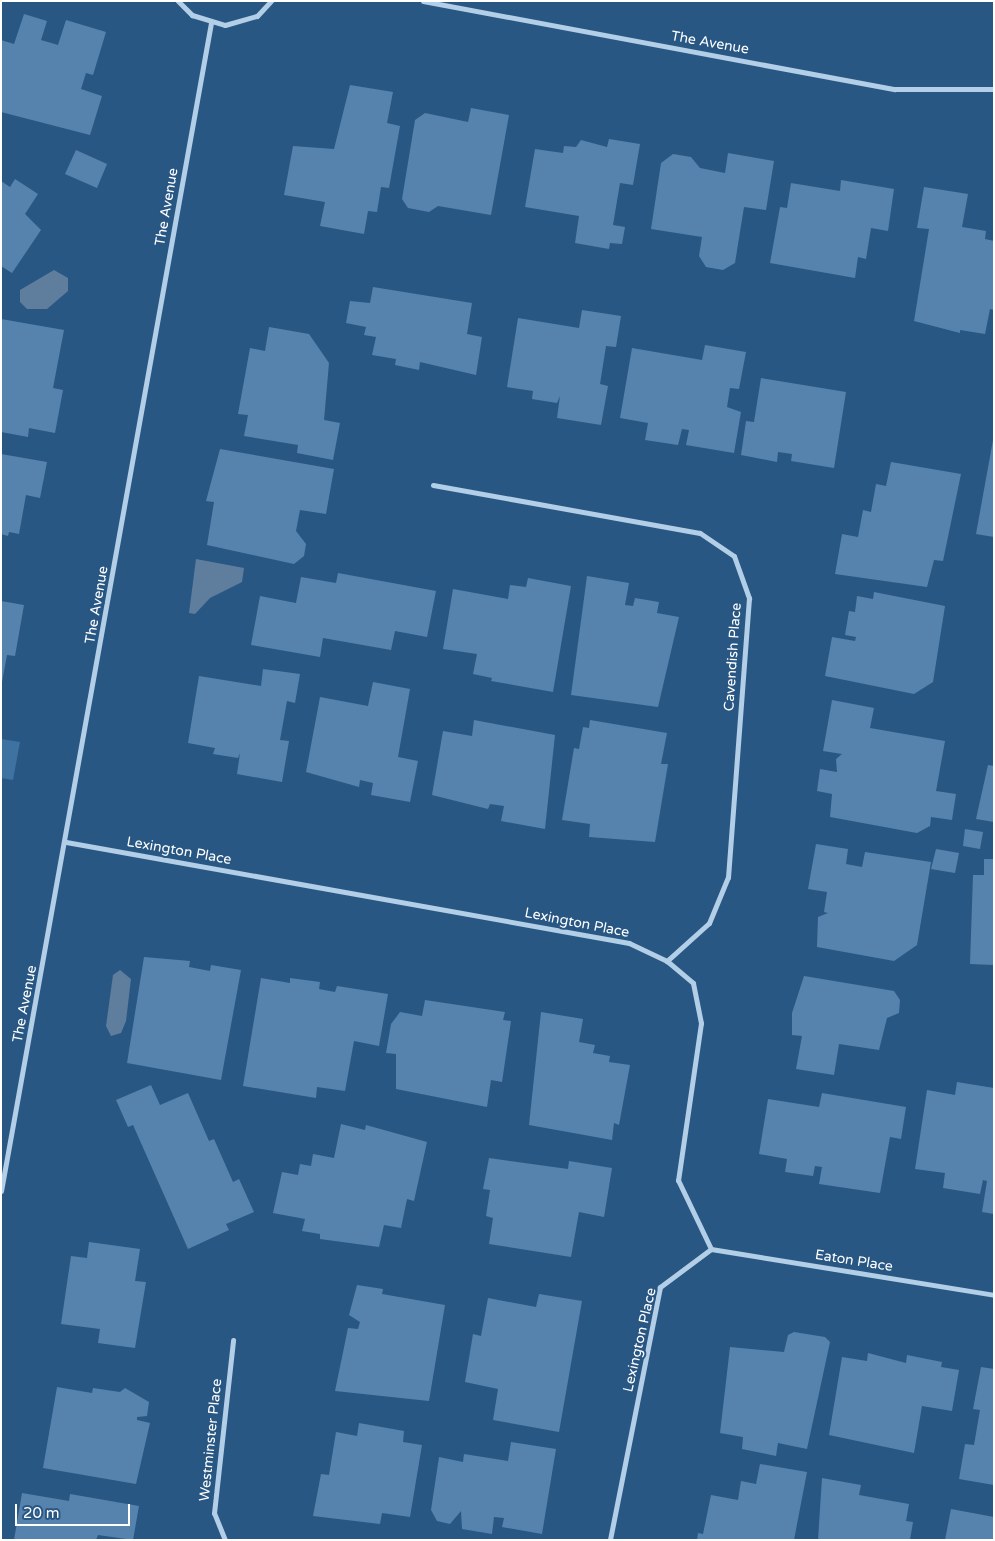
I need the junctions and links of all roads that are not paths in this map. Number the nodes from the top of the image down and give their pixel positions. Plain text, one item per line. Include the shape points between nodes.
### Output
1 (178, 1) edge
2 (271, 1) edge
3 (423, 1) edge
4 (211, 23) junction
5 (994, 89) edge
6 (434, 486) dead end
7 (66, 842) junction
8 (667, 961) junction
9 (1, 1191) edge
10 (711, 1249) junction
11 (994, 1295) edge
12 (233, 1340) dead end
13 (225, 1540) edge
14 (610, 1540) edge

1 - 4 street via 192,15
2 - 4 street via 241,22
3 - 5 street, The Avenue via 895,88
4 - 7 street, The Avenue
6 - 8 street, Cavendish Place via 700,533 734,556 749,598 728,877 709,923
7 - 8 street, Lexington Place via 629,943
7 - 9 street, The Avenue
8 - 10 street, Lexington Place via 693,983 701,1023 678,1180
10 - 11 street, Eaton Place
10 - 14 street, Lexington Place via 660,1287
12 - 13 street, Westminster Place via 214,1513

